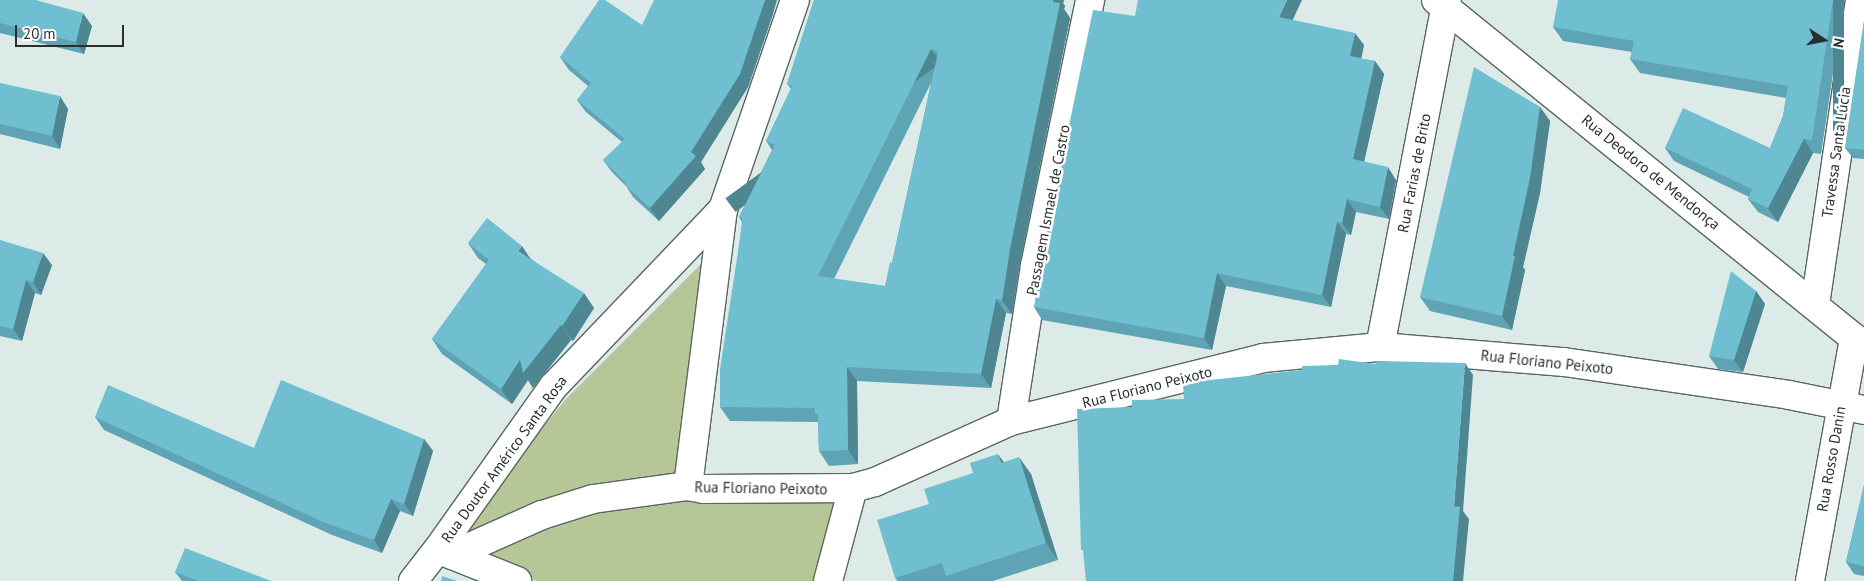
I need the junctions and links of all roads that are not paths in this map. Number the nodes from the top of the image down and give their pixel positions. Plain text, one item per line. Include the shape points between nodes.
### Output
1 (795, 0) edge
2 (1090, 0) edge
3 (1860, 0) edge
4 (1443, 2) edge
5 (723, 209) junction
6 (1815, 305) junction
7 (1859, 342) edge
8 (1380, 347) junction
9 (1852, 407) edge
10 (1011, 422) junction
11 (688, 486) junction
12 (853, 488) junction
13 (445, 552) junction
14 (413, 581) edge
15 (517, 581) edge
16 (828, 581) edge
17 (1810, 581) edge

1 - 5 street, Rua Doutor Américo Santa Rosa
2 - 10 street, Passagem Ismael de Castro via 1035,266
3 - 6 street, Travessa Santa Lúcia
4 - 6 street, Rua Deodoro de Mendonça
4 - 8 street, Rua Farias de Brito
5 - 11 street, Rua Doutor Américo Santa Rosa
5 - 13 street, Rua Doutor Américo Santa Rosa via 554,386
6 - 7 street, Rua Deodoro de Mendonça
7 - 9 street, Rua Rosso Danin
8 - 9 street, Rua Floriano Peixoto via 1564,362
8 - 10 street, Rua Floriano Peixoto via 1263,358
9 - 17 street, Rua Rosso Danin
10 - 12 street, Rua Floriano Peixoto via 875,482
11 - 12 street, Rua Floriano Peixoto via 704,489
11 - 13 street, Rua Floriano Peixoto via 593,499
12 - 16 street
13 - 14 street, Rua Doutor Américo Santa Rosa
13 - 15 street

